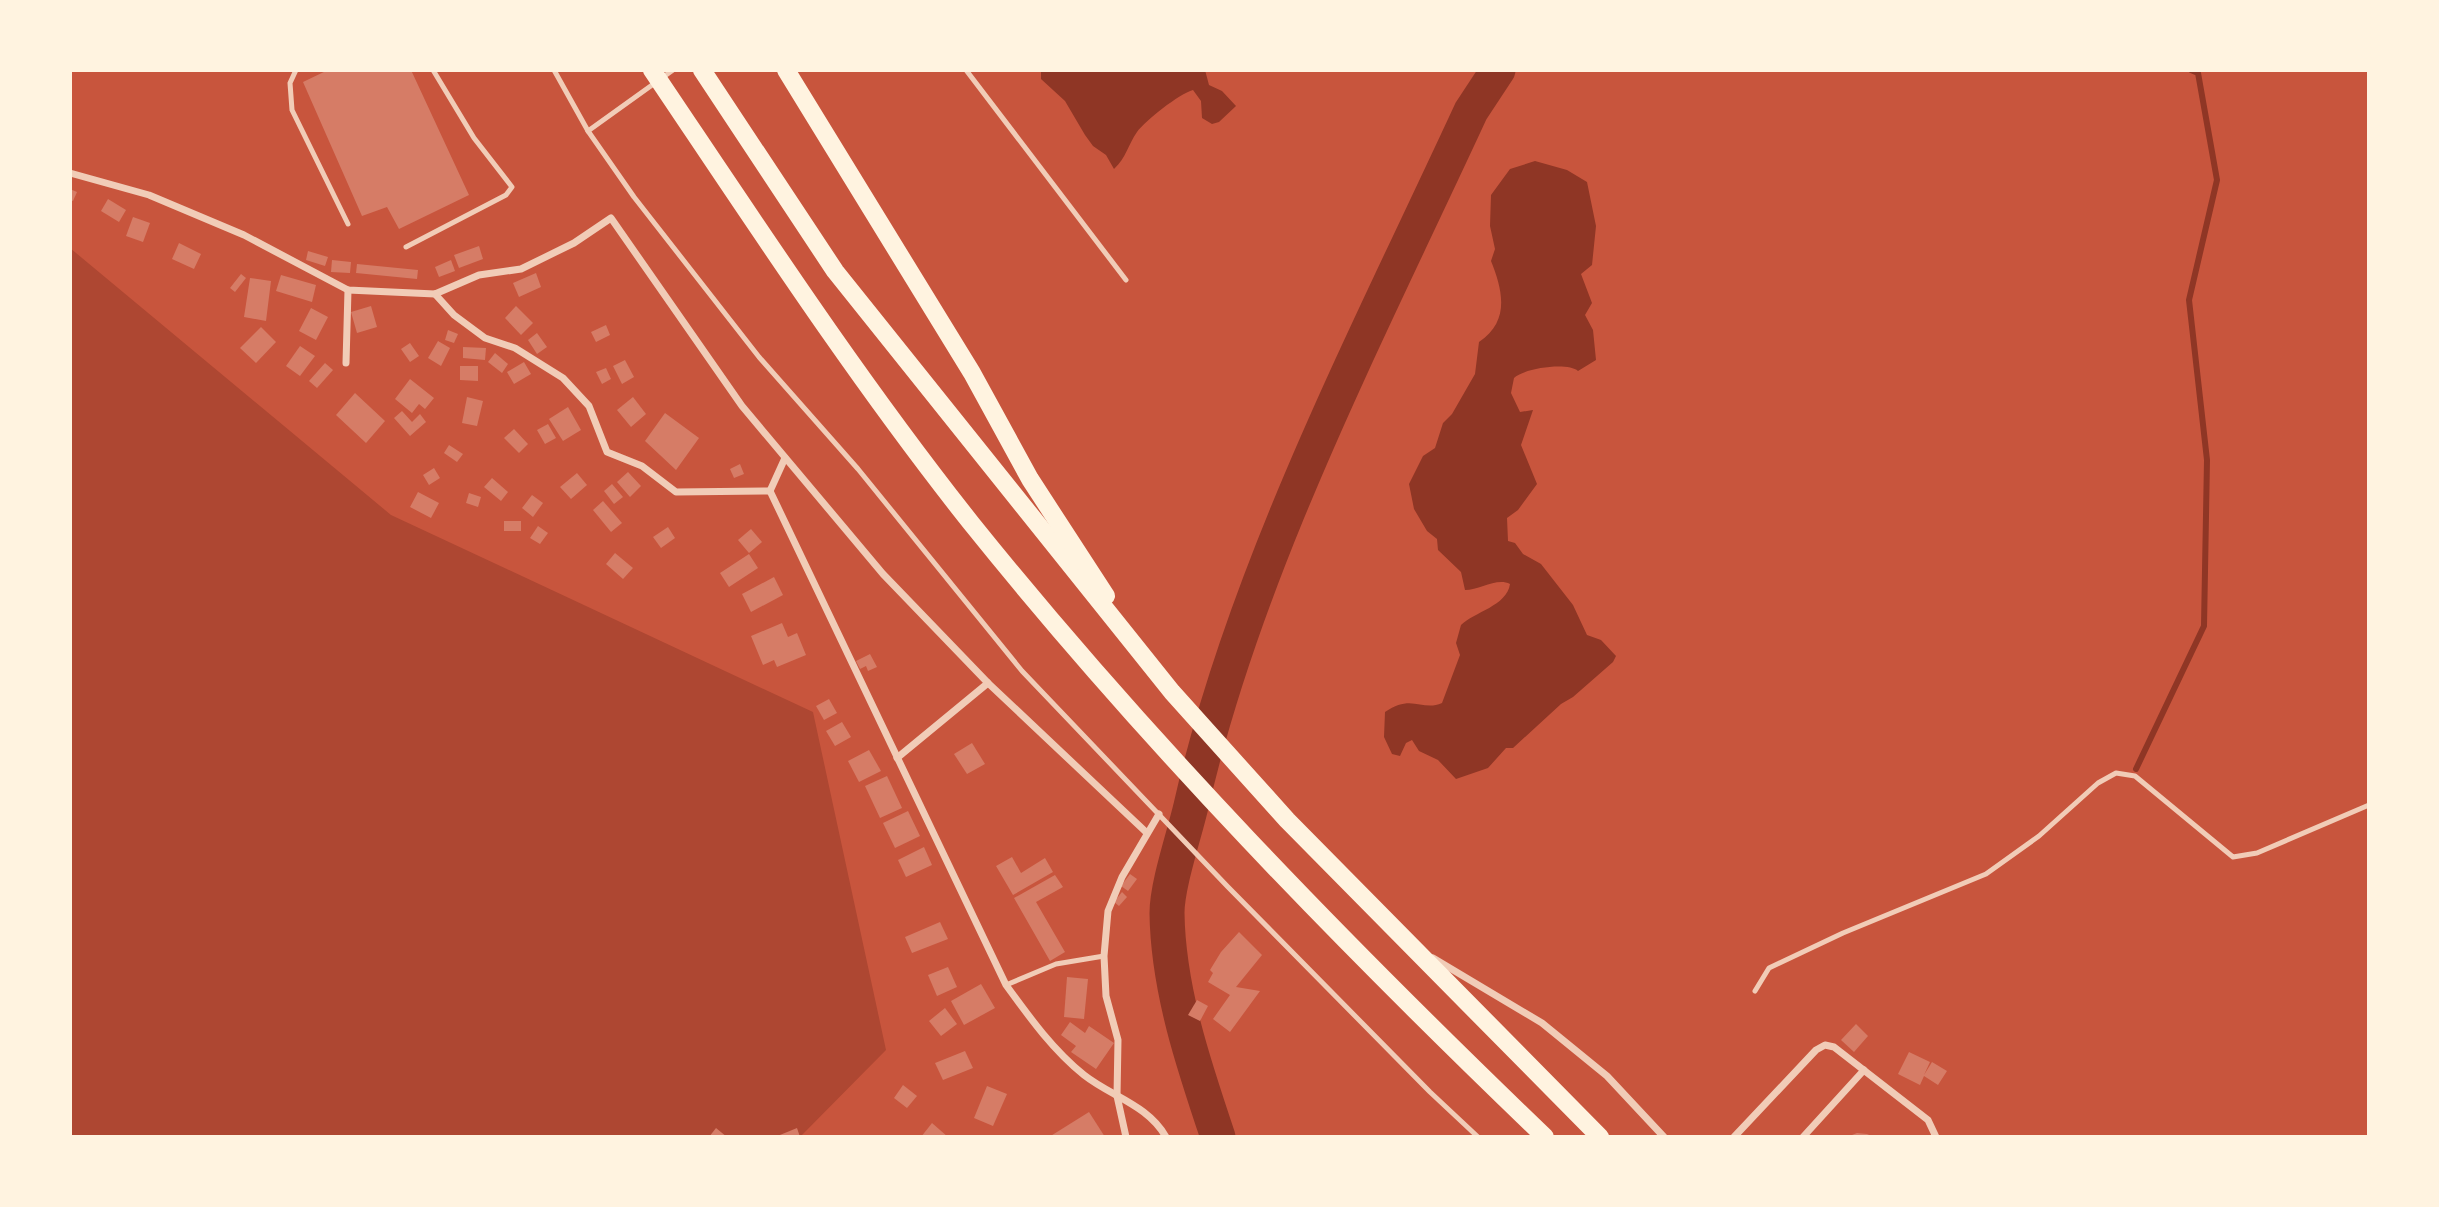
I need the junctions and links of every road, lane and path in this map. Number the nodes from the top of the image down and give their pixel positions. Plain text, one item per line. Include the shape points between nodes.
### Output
1 (296, 70) edge
2 (433, 70) edge
3 (554, 70) edge
4 (652, 70) edge
5 (673, 70) edge
6 (702, 70) edge
7 (786, 70) edge
8 (966, 70) edge
9 (588, 131) junction
10 (70, 173) edge
11 (348, 224) dead end
12 (406, 247) dead end
13 (1126, 280) dead end
14 (348, 290) junction
15 (435, 294) junction
16 (346, 363) dead end
17 (785, 458) junction
18 (770, 491) junction
19 (1139, 653) junction
20 (988, 683) junction
21 (897, 758) junction
22 (2369, 805) edge
23 (1159, 814) junction
24 (1147, 834) junction
25 (1411, 946) junction
26 (1104, 956) junction
27 (1006, 985) junction
28 (1755, 991) dead end
29 (1864, 1070) junction
30 (1117, 1096) junction
31 (1126, 1137) edge
32 (1166, 1137) edge
33 (1478, 1137) edge
34 (1545, 1137) edge
35 (1600, 1137) edge
36 (1664, 1137) edge
37 (1734, 1137) edge
38 (1803, 1137) edge
39 (1936, 1137) edge

1 - 11 lane via 290,83 292,110
2 - 12 lane via 474,138 512,187 506,195
3 - 9 lane
4 - 34 highway via 855,369 971,522 1161,747 1460,1056
5 - 9 lane
6 - 19 highway via 835,271
7 - 19 highway
8 - 13 lane
9 - 23 lane via 758,357 858,469 1022,671
10 - 14 street via 149,195 244,235
14 - 15 street
14 - 16 street
15 - 17 street via 479,275 521,269 574,243 611,218 742,406
15 - 18 street via 485,338 515,348 563,378 589,406 607,452 642,466 676,492
17 - 18 street
17 - 20 street via 883,574
18 - 21 street
19 - 25 highway via 1287,820
20 - 21 street
20 - 24 street
21 - 27 street
22 - 28 lane via 2257,853 2233,857 2135,776 2116,774 2098,783 2039,836 1986,874 1769,968
23 - 24 street
23 - 33 lane
24 - 26 street via 1108,911
25 - 35 highway
25 - 36 street via 1542,1023 1607,1076
26 - 27 lane via 1056,964
26 - 30 street via 1105,996 1118,1040
27 - 30 street via 1044,1038 1085,1076
29 - 37 street via 1825,1045
29 - 38 street
29 - 39 street via 1928,1120
30 - 31 street
30 - 32 street via 1141,1109

